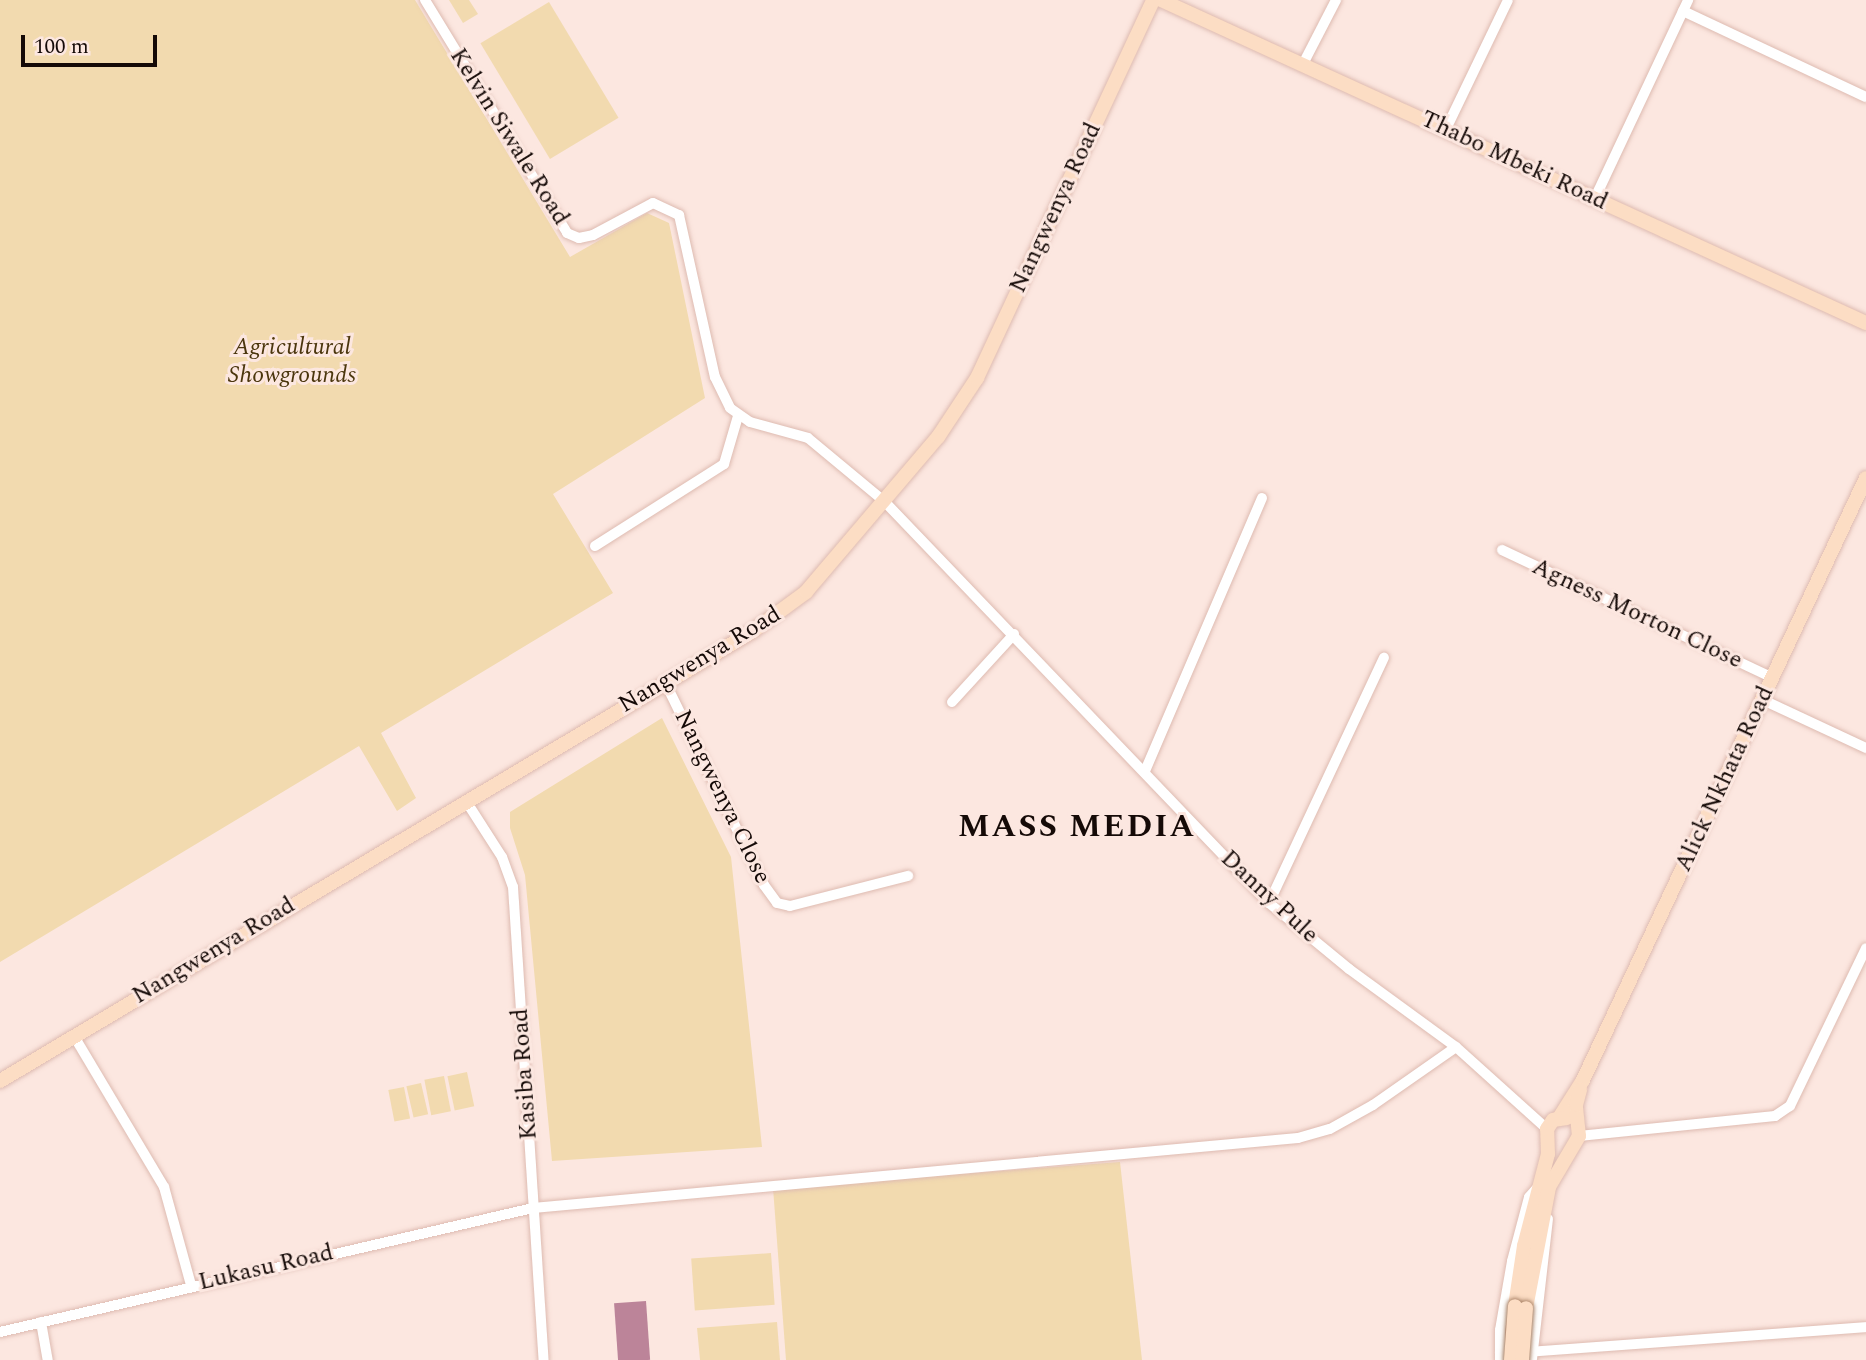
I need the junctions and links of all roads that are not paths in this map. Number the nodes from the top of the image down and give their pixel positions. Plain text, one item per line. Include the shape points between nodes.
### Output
1 (425, 0) edge
2 (1153, 0) edge
3 (1161, 0) edge
4 (1336, 0) edge
5 (1508, 0) edge
6 (1688, 0) edge
7 (1683, 11) junction
8 (1304, 62) junction
9 (1866, 97) edge
10 (1445, 131) junction
11 (1594, 198) junction
12 (1866, 323) edge
13 (738, 416) junction
14 (1866, 478) edge
15 (1262, 498) dead end
16 (884, 501) junction
17 (595, 546) dead end
18 (1502, 550) dead end
19 (1014, 634) junction
20 (1384, 658) dead end
21 (1773, 678) junction
22 (665, 682) junction
23 (1763, 700) junction
24 (952, 702) dead end
25 (1866, 748) edge
26 (1145, 771) junction
27 (466, 801) junction
28 (908, 876) dead end
29 (1269, 903) junction
30 (1866, 948) edge
31 (74, 1036) junction
32 (1456, 1047) junction
33 (1583, 1080) junction
34 (0, 1081) edge
35 (1552, 1126) junction
36 (1578, 1130) junction
37 (1569, 1150) junction
38 (1542, 1182) junction
39 (1545, 1203) junction
40 (533, 1208) junction
41 (191, 1285) junction
42 (1521, 1307) junction
43 (40, 1322) junction
44 (1866, 1327) edge
45 (0, 1332) edge
46 (1503, 1358) edge
47 (1528, 1358) edge
48 (48, 1360) edge
49 (544, 1360) edge

1 - 13 street, Kelvin Siwale Road via 567,233 579,238 593,235 653,203 678,215 715,377 723,398
2 - 16 main road, Nangwenya Road via 977,378 938,437
3 - 8 main road, Thabo Mbeki Road
4 - 8 street
5 - 10 street
6 - 7 street
7 - 9 street
7 - 11 street
8 - 10 main road, Thabo Mbeki Road
10 - 11 main road, Thabo Mbeki Road
11 - 12 main road, Thabo Mbeki Road
13 - 16 street via 808,438
13 - 17 street via 724,464
14 - 21 main road, Alick Nkhata Road
15 - 26 street
16 - 19 street, Danny Pule
16 - 22 main road, Nangwenya Road via 806,592 761,626
18 - 21 street, Agness Morton Close
19 - 24 street
19 - 26 street, Danny Pule
20 - 29 street
21 - 23 main road, Alick Nkhata Road
22 - 27 main road, Nangwenya Road
22 - 28 street, Nangwenya Close via 777,903 790,906
23 - 25 street
23 - 33 main road, Alick Nkhata Road
26 - 29 street, Danny Pule
27 - 31 main road, Nangwenya Road
27 - 40 street, Kasiba Road via 502,857 513,887
29 - 32 street, Danny Pule via 1349,970
30 - 36 street via 1790,1106 1775,1116
31 - 34 main road, Nangwenya Road
31 - 41 street via 164,1187
32 - 35 street, Danny Pule
32 - 40 street, Lukasu Road via 1373,1105 1330,1129 1298,1138
33 - 35 main road, Alick Nkhata Road
33 - 36 main road, Alick Nkhata Road
35 - 36 main road
35 - 37 main road via 1554,1147
35 - 38 main road, Alick Nkhata Road
36 - 37 main road, Alick Nkhata Road
37 - 39 main road, Alick Nkhata Road
38 - 42 main road, Alick Nkhata Road via 1524,1246
38 - 46 street, Alick Nkhata Road via 1529,1197 1512,1261
39 - 42 main road, Alick Nkhata Road
39 - 47 street via 1549,1223
40 - 41 street, Lukasu Road
40 - 49 street, Kasiba Road
41 - 43 street, Lukasu Road
42 - 46 main road, Alick Nkhata Road, bridge
42 - 47 main road, Alick Nkhata Road, bridge
43 - 45 street, Lukasu Road
43 - 48 street
44 - 47 street
46 - 47 street

